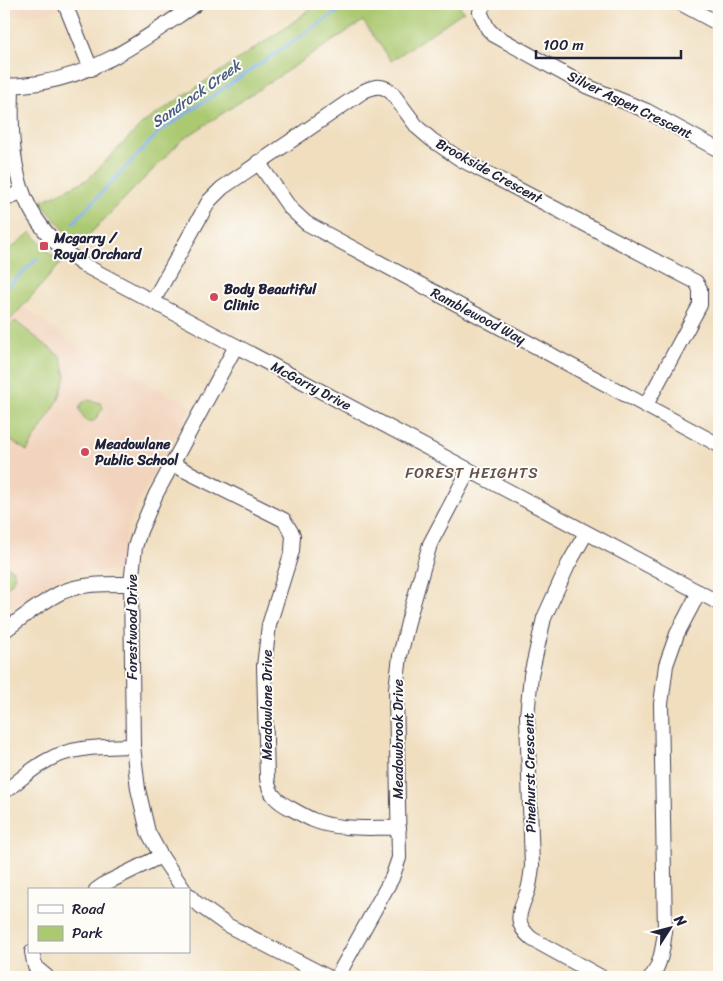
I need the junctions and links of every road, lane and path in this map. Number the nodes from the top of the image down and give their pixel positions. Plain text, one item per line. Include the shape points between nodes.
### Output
1 (65, 4) edge
2 (196, 4) edge
3 (484, 4) edge
4 (682, 4) edge
5 (719, 24) edge
6 (92, 69) junction
7 (8, 85) edge
8 (719, 150) edge
9 (258, 162) junction
10 (22, 191) junction
11 (4, 200) edge
12 (153, 301) junction
13 (236, 346) junction
14 (646, 405) junction
15 (719, 445) edge
16 (172, 464) junction
17 (469, 470) junction
18 (586, 533) junction
19 (131, 584) junction
20 (698, 592) junction
21 (719, 603) edge
22 (4, 631) edge
23 (133, 746) junction
24 (4, 792) edge
25 (399, 828) junction
26 (160, 856) junction
27 (99, 888) edge
28 (183, 888) edge
29 (190, 896) edge
30 (32, 954) edge
31 (47, 977) edge
32 (328, 977) edge
33 (337, 977) edge
34 (601, 977) edge
35 (651, 977) edge

1 - 6 street
2 - 6 street
3 - 8 street, Silver Aspen Crescent via 480,12 494,35 586,86 648,111
4 - 5 street
6 - 7 street via 57,80
7 - 10 street, McGarry Drive via 15,164
9 - 12 street, Brookside Crescent via 209,201
9 - 14 street, Ramblewood Way via 290,208 306,224
9 - 14 street, Brookside Crescent via 364,92 379,86 387,88 418,128 460,159 696,282 700,289 700,305
10 - 11 street
10 - 12 street, McGarry Drive via 45,233 66,253
12 - 13 street, McGarry Drive
13 - 16 street, Forestwood Drive
13 - 17 street, McGarry Drive
14 - 15 street, Ramblewood Way
16 - 19 street, Forestwood Drive via 140,531
16 - 25 street, Meadowlane Drive via 284,520 293,535 292,551 269,625 264,666 267,778 272,795 315,821 337,826
17 - 18 street, McGarry Drive
17 - 25 street, Meadowbrook Drive via 430,544 400,656 396,689
18 - 20 street, McGarry Drive
18 - 34 street, Pinehurst Crescent via 544,618 531,675 527,716 532,866 519,915 520,925 532,939
19 - 22 street via 86,585 63,591
19 - 23 street, Forestwood Drive
20 - 21 street, McGarry Drive
20 - 35 street via 666,665 661,704 665,930 664,946
23 - 24 street via 81,749 62,754 48,760
23 - 26 street, Forestwood Drive via 148,832
25 - 33 street, Meadowbrook Drive via 399,858 392,878
26 - 27 street
26 - 28 street, Forestwood Drive
29 - 32 street via 227,925
30 - 31 street via 35,967

